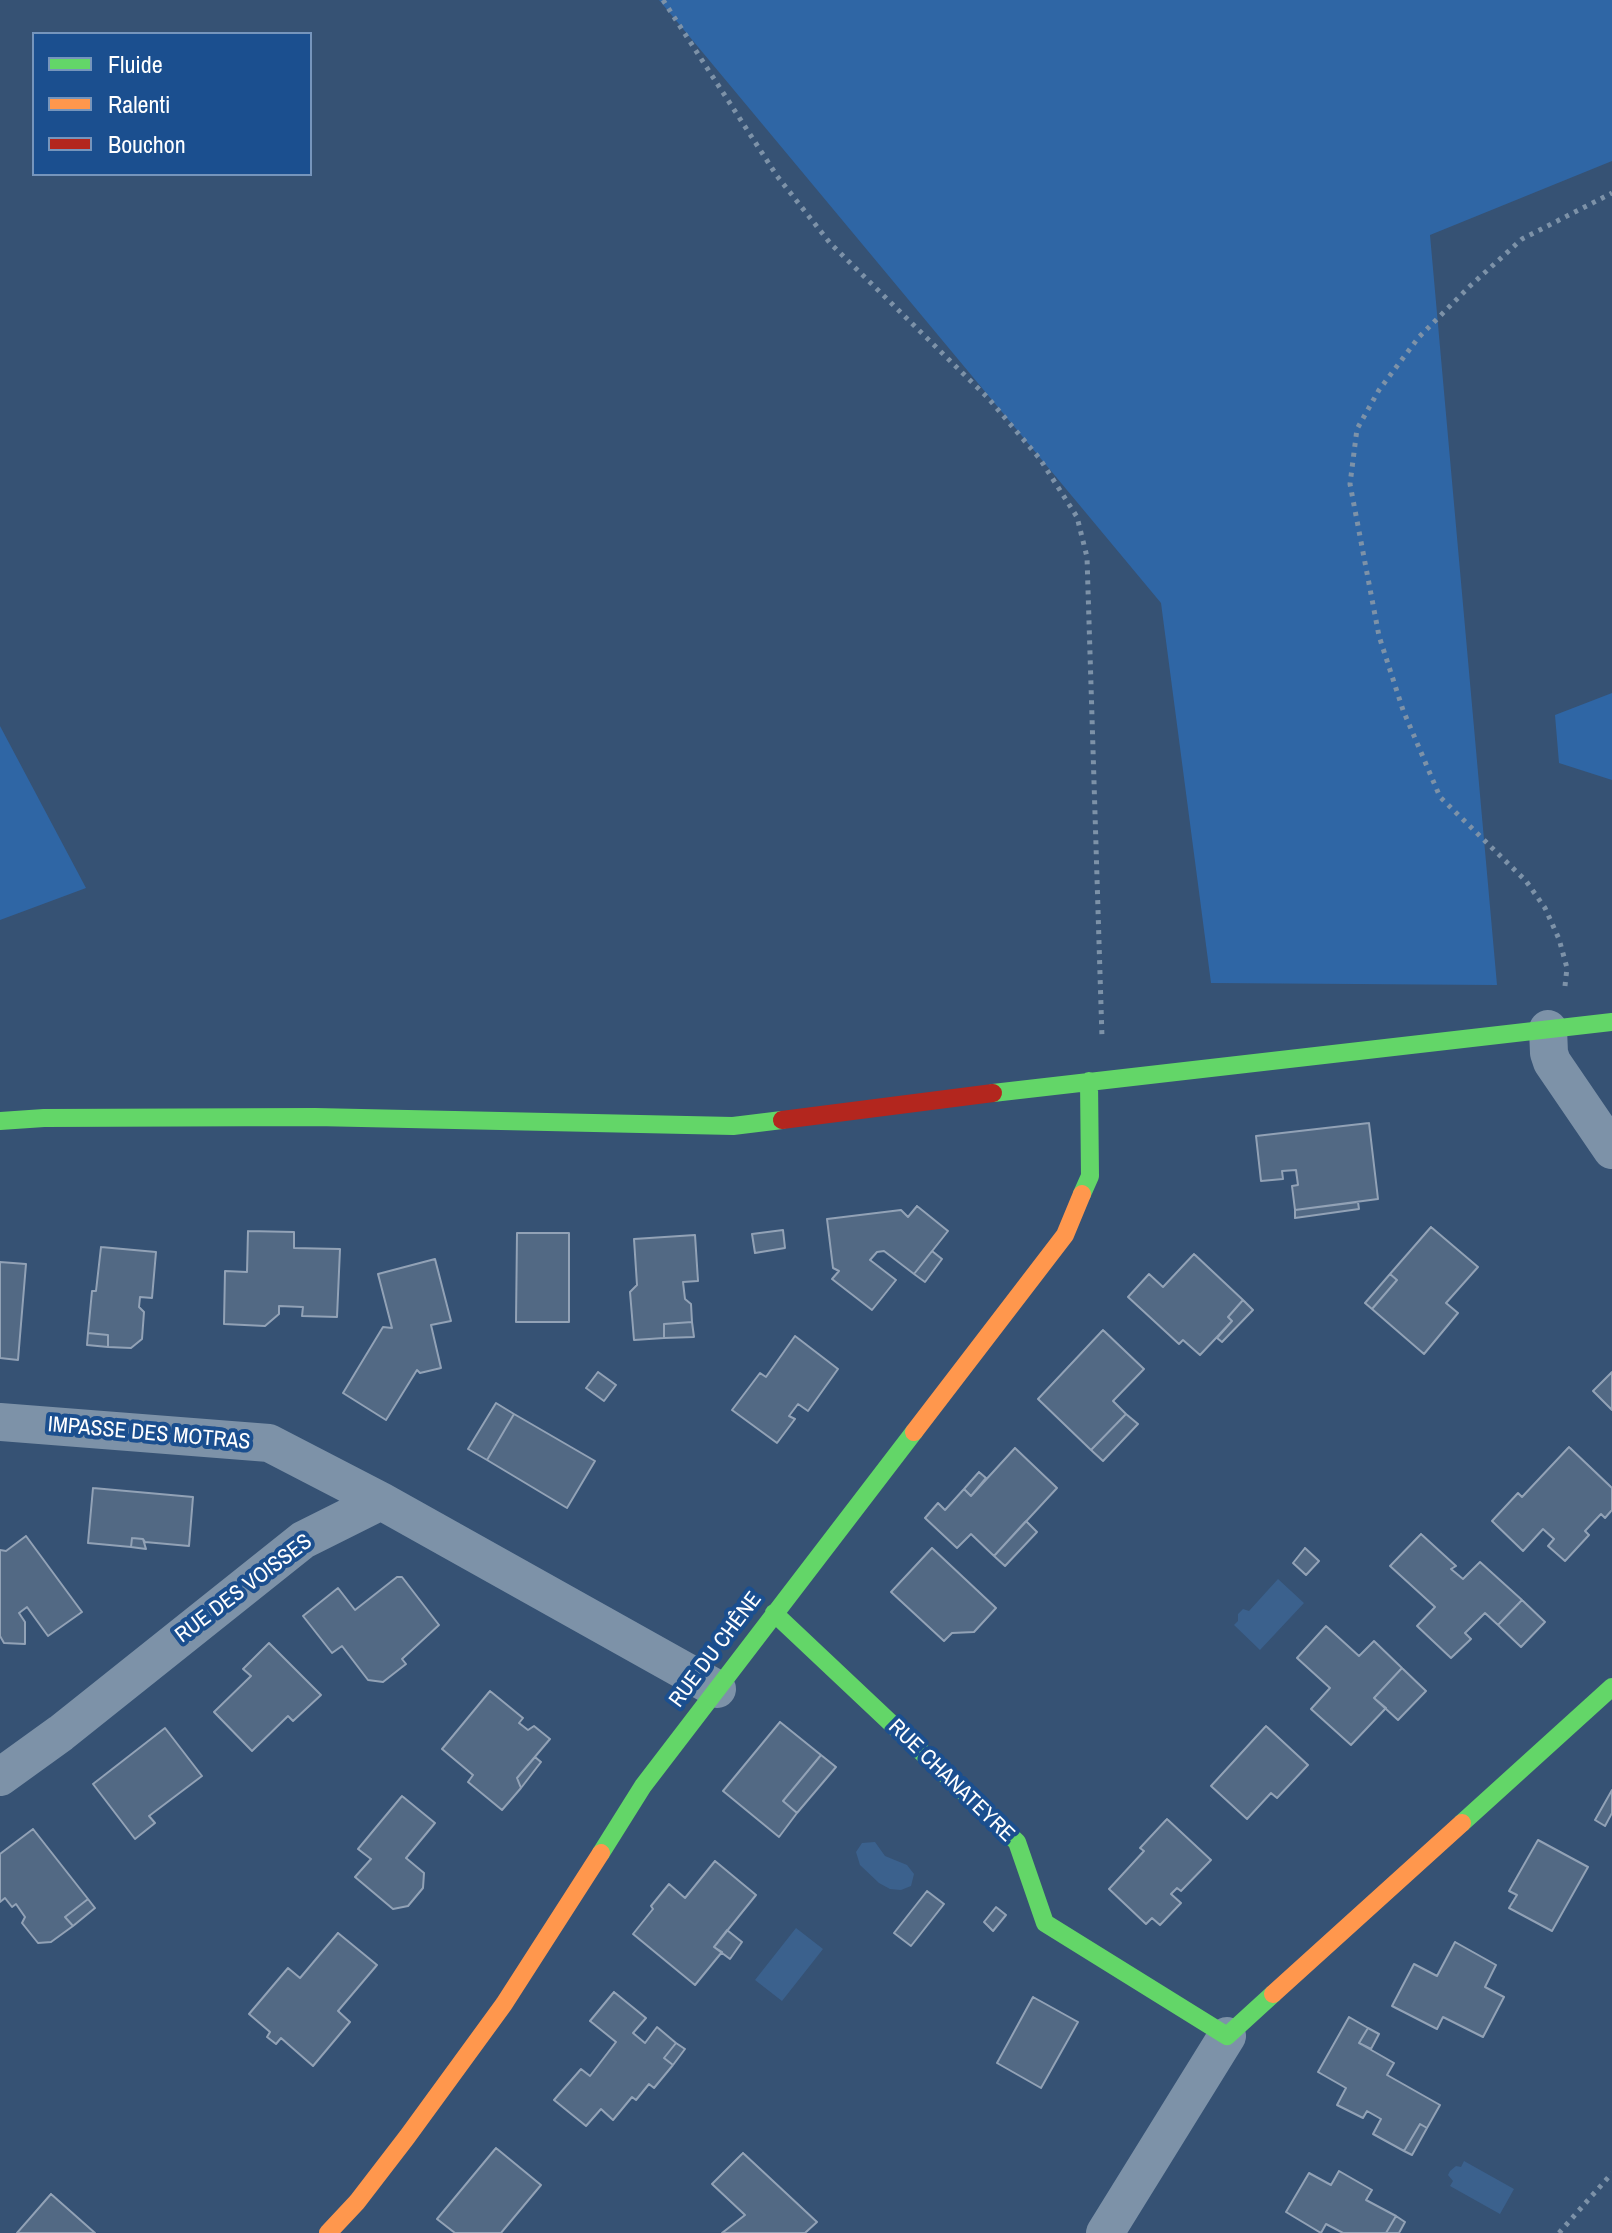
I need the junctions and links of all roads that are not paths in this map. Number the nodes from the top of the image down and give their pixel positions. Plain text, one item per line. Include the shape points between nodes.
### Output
1 (1612, 1022) edge
2 (1555, 1028) junction
3 (1096, 1080) junction
4 (0, 1121) edge
5 (1612, 1150) edge
6 (0, 1422) edge
7 (381, 1501) junction
8 (774, 1613) junction
9 (1612, 1687) edge
10 (717, 1689) junction
11 (0, 1777) edge
12 (1227, 2036) junction
13 (1113, 2230) edge
14 (328, 2233) edge

1 - 2 street
2 - 3 street
2 - 5 street via 1552,1062
3 - 4 street via 733,1126 315,1117
3 - 8 street, RUE DU CHÊNE via 1090,1176 1065,1235
6 - 7 street, IMPASSE DES MOTRAS via 269,1443
7 - 10 street
7 - 11 street, RUE DES VOISSES via 303,1540
8 - 10 street, RUE DU CHÊNE
8 - 12 street, RUE CHANATEYRE via 1017,1842 1045,1923
9 - 12 street
10 - 14 street, RUE DU CHÊNE via 643,1786 504,2004 407,2137
12 - 13 street

